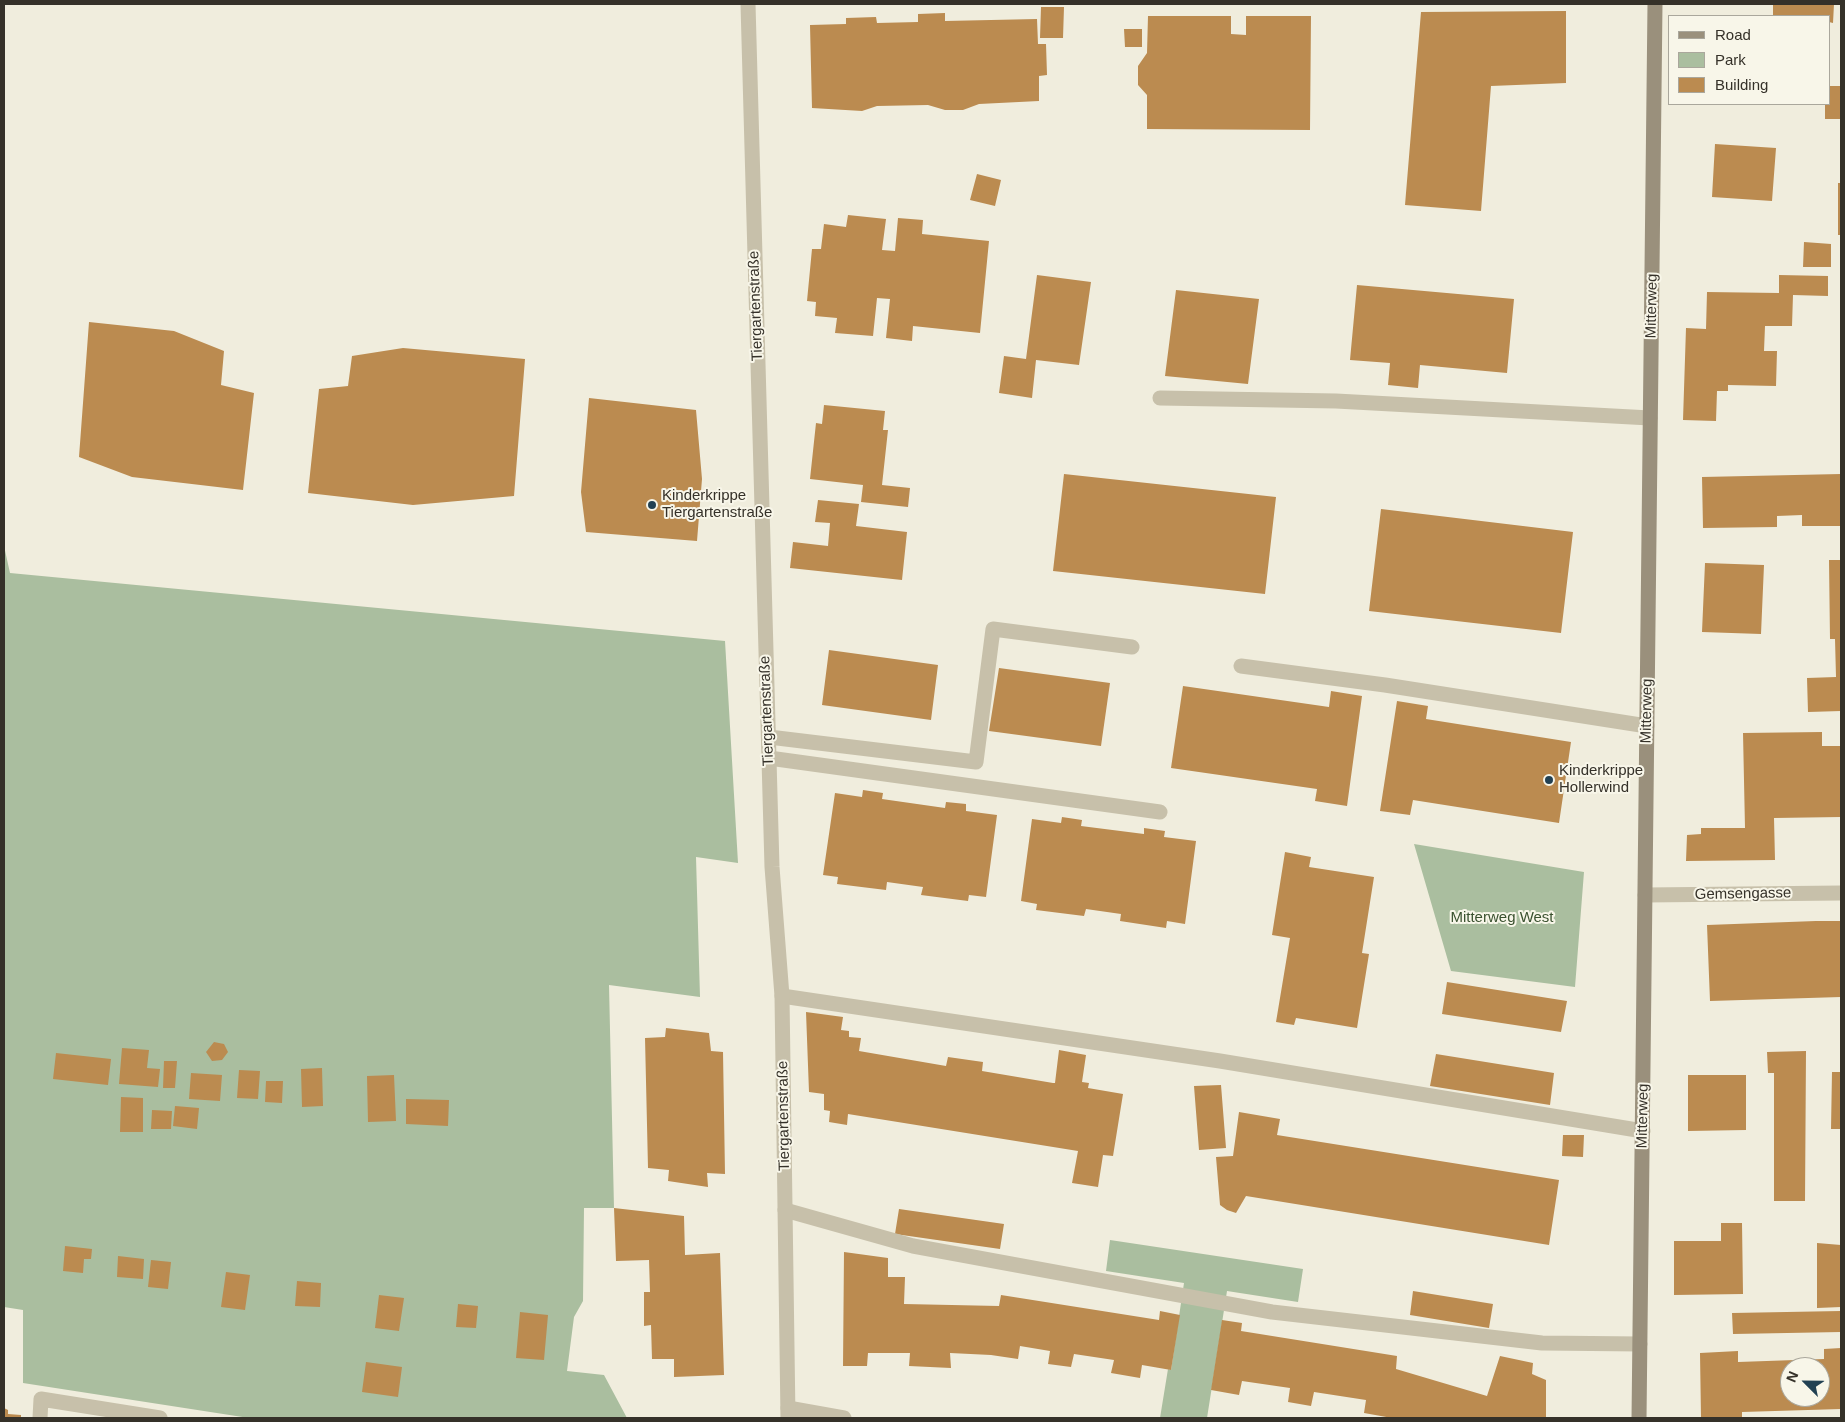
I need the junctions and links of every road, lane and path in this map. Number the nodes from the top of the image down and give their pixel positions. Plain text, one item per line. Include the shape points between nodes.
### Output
1 (748, 4) edge
2 (1655, 4) edge
3 (1160, 398) dead end
4 (1650, 418) junction
5 (1132, 647) dead end
6 (1241, 666) dead end
7 (1647, 726) junction
8 (769, 737) junction
9 (769, 758) junction
10 (1160, 812) dead end
11 (1841, 893) edge
12 (1645, 895) junction
13 (782, 996) junction
14 (1643, 1131) junction
15 (785, 1210) junction
16 (1640, 1344) junction
17 (788, 1413) edge
18 (40, 1418) edge
19 (160, 1418) edge
20 (844, 1418) edge
21 (1639, 1418) edge

1 - 8 street, Tiergartenstraße via 762,580
2 - 4 street, Mitterweg
3 - 4 street via 1336,401
4 - 7 street, Mitterweg
5 - 8 street via 993,629 976,762
6 - 7 street
7 - 12 street, Mitterweg
8 - 9 street, Tiergartenstraße
9 - 10 street
9 - 13 street, Tiergartenstraße via 772,867
11 - 12 street, Gemsengasse
12 - 14 street, Mitterweg
13 - 14 street via 1220,1061
13 - 15 street, Tiergartenstraße
14 - 16 street, Mitterweg
15 - 16 street via 940,1252 1272,1312 1542,1343
15 - 17 street, Tiergartenstraße
16 - 21 street, Mitterweg
17 - 20 street
18 - 19 street via 41,1399

